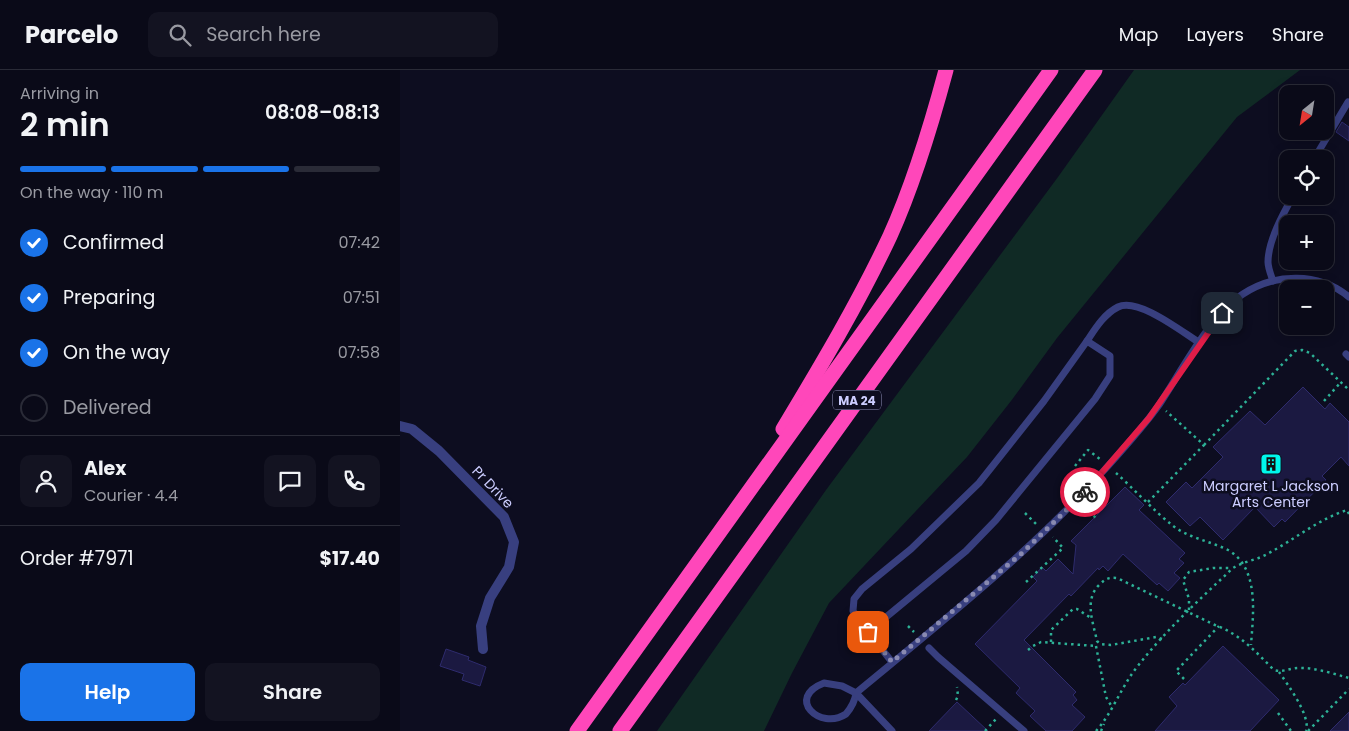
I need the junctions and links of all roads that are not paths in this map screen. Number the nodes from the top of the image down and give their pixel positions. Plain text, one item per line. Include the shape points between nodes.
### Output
1 (946, 70) edge
2 (1051, 70) edge
3 (1095, 70) edge
4 (1348, 102) dead end
5 (1319, 150) edge
6 (1288, 205) edge
7 (1272, 281) junction
8 (1349, 297) edge
9 (1087, 341) junction
10 (1200, 343) junction
11 (400, 426) edge
12 (720, 532) junction
13 (870, 631) junction
14 (929, 648) dead end
15 (484, 649) dead end
16 (892, 662) junction
17 (856, 693) junction
18 (577, 731) edge
19 (620, 731) edge
20 (892, 731) edge
21 (1024, 731) edge

1 - 12 highway via 919,159 878,259 797,404
2 - 12 highway, MA 24
3 - 19 highway, MA 24
4 - 5 lane
6 - 7 lane via 1271,245 1268,263
7 - 8 lane via 1311,279 1334,286
7 - 10 lane via 1235,300
9 - 10 lane via 1103,318 1118,306 1138,306
9 - 13 lane via 979,484 854,599 852,611
9 - 13 lane via 1110,356 1110,376 1095,398 984,533
10 - 16 lane via 1149,418 1108,466 1021,554
11 - 15 street, Pr Drive via 412,430 439,451 504,517 514,542 509,567 490,598 481,626
12 - 18 highway, MA 24
13 - 16 lane
14 - 21 lane
16 - 17 lane
17 - 17 lane via 847,713 834,723 819,723 807,711 811,692 824,683 842,686
17 - 20 lane

